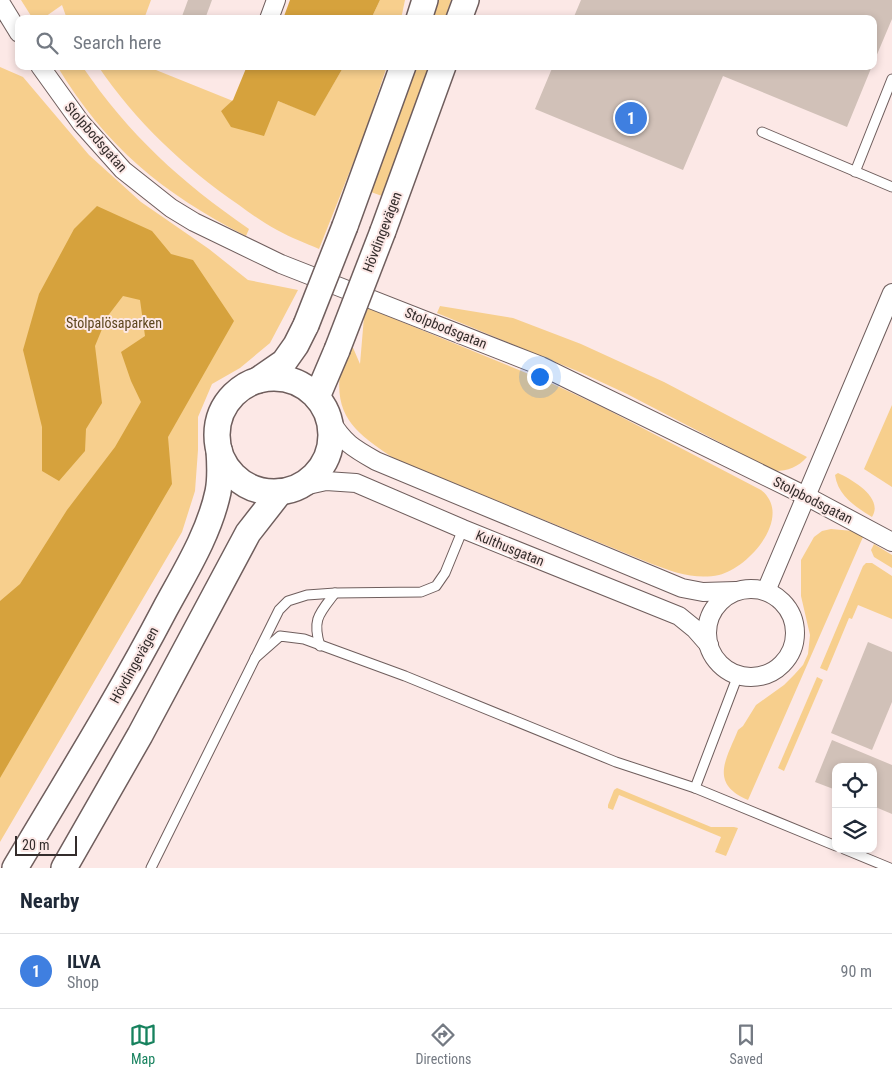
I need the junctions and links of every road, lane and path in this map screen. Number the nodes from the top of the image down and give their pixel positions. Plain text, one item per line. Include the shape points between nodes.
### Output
1 (276, 0) edge
2 (425, 0) edge
3 (466, 0) edge
4 (0, 2) edge
5 (270, 15) edge
6 (420, 15) edge
7 (460, 15) edge
8 (15, 26) edge
9 (43, 70) edge
10 (402, 70) edge
11 (443, 70) edge
12 (892, 79) edge
13 (762, 132) dead end
14 (855, 172) junction
15 (892, 187) edge
16 (892, 292) edge
17 (257, 380) junction
18 (317, 397) junction
19 (330, 420) junction
20 (219, 450) junction
21 (290, 490) junction
22 (806, 496) junction
23 (463, 529) junction
24 (892, 542) edge
25 (736, 591) junction
26 (766, 591) junction
27 (335, 593) junction
28 (709, 645) junction
29 (320, 646) junction
30 (256, 658) junction
31 (738, 675) junction
32 (695, 788) junction
33 (832, 844) edge
34 (854, 853) edge
35 (15, 868) edge
36 (64, 868) edge
37 (151, 868) edge
38 (890, 868) edge

1 - 5 street
2 - 6 street
3 - 7 street
4 - 8 street
9 - 22 street, Stolpbodsgatan via 81,123 123,170 194,222 281,264 541,366
10 - 17 street, Hövdingevägen, bridge via 306,325 284,362
11 - 18 street, Hövdingevägen, bridge via 384,231
12 - 14 lane
13 - 14 lane
14 - 15 lane
16 - 22 street
17 - 18 street, Hövdingevägen via 273,377 290,379
17 - 20 street, Hövdingevägen via 228,400 220,416
18 - 19 street, Hövdingevägen
19 - 21 street, Hövdingevägen via 332,436 323,466 312,478
19 - 25 street via 340,437 376,461 682,588 703,592
20 - 21 street, Hövdingevägen via 224,463 242,483 266,492
20 - 35 street, Hövdingevägen via 218,491 200,543 141,655
21 - 23 street, Kulthusgatan via 326,481 356,483
21 - 36 street, Hövdingevägen via 248,533
22 - 24 street, Stolpbodsgatan
22 - 26 street
23 - 27 lane via 445,573 436,586 421,592
23 - 28 street, Kulthusgatan via 679,616
25 - 26 street
25 - 28 street via 724,598 709,619
26 - 31 street via 780,598 790,610 795,624 795,639 790,654 781,666 768,674
27 - 29 lane via 319,616 316,630
27 - 30 lane via 307,595 288,601 268,628
28 - 31 street, Kulthusgatan via 715,658
29 - 30 lane via 304,639 280,636
29 - 32 lane via 405,676 616,762
30 - 37 lane
31 - 32 lane
32 - 33 lane
34 - 38 lane

